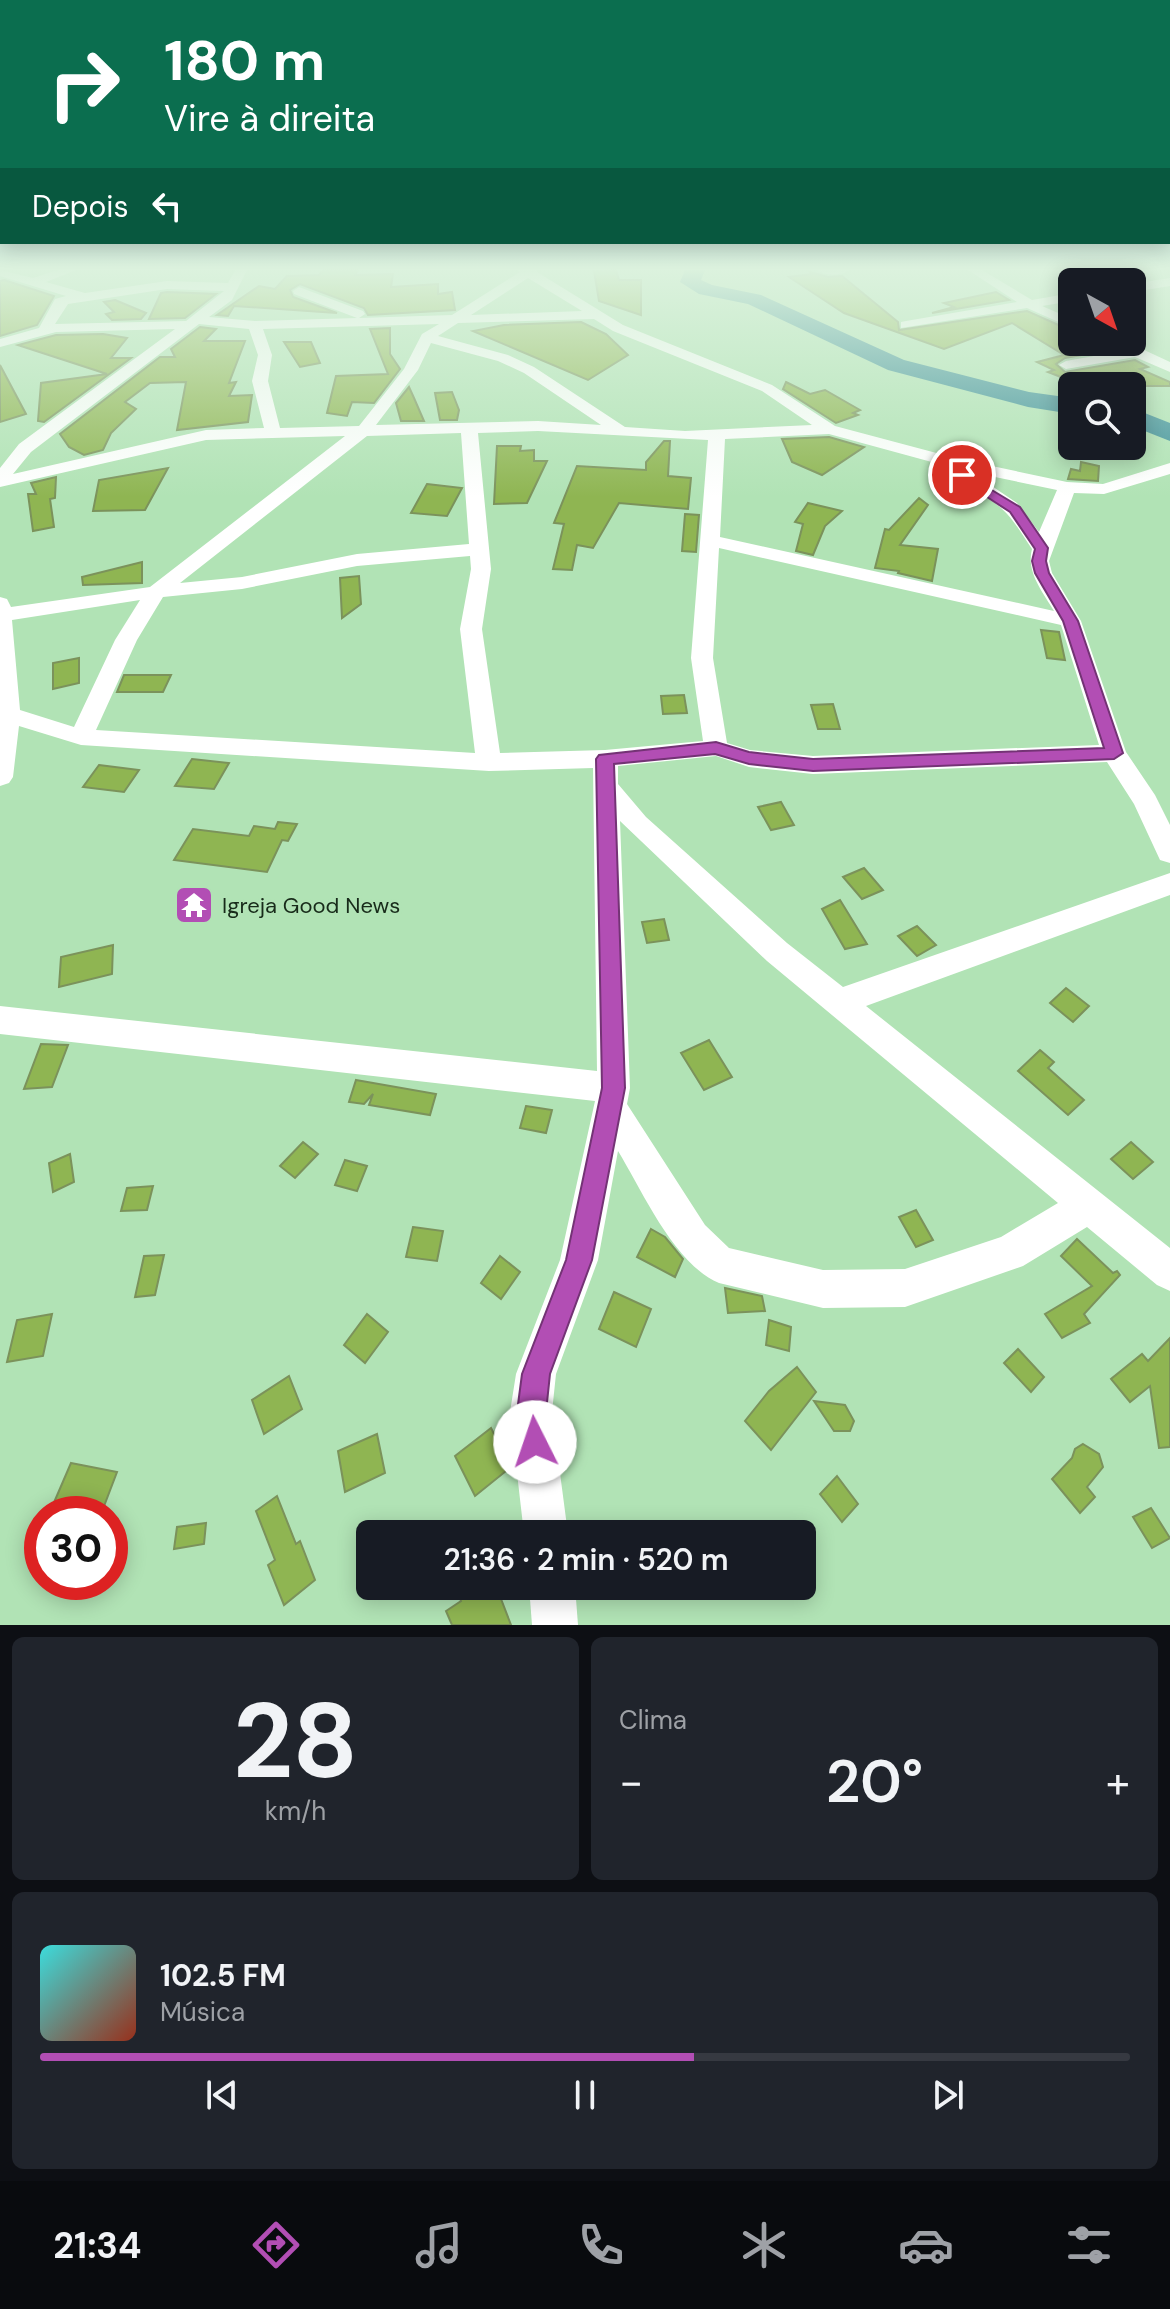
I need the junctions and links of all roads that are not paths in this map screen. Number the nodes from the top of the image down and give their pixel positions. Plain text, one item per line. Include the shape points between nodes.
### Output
1 (161, 346) edge
2 (262, 346) edge
3 (423, 346) edge
4 (459, 346) edge
5 (661, 346) edge
6 (1170, 355) edge
7 (1144, 356) joint
8 (1146, 356) edge
9 (1066, 365) dead end
10 (1170, 368) edge
11 (469, 427) junction
12 (365, 429) junction
13 (829, 429) junction
14 (273, 431) junction
15 (621, 432) junction
16 (717, 435) junction
17 (957, 464) junction
18 (1170, 468) edge
19 (0, 480) edge
20 (1067, 487) junction
21 (712, 541) junction
22 (1042, 548) junction
23 (480, 549) junction
24 (156, 592) junction
25 (0, 603) edge
26 (1, 615) edge
27 (1070, 621) junction
28 (9, 715) junction
29 (81, 737) junction
30 (716, 748) junction
31 (1114, 753) junction
32 (489, 762) junction
33 (605, 772) junction
34 (0, 777) edge
35 (1170, 853) edge
36 (1170, 884) edge
37 (839, 1002) junction
38 (0, 1020) edge
39 (612, 1097) junction
40 (1088, 1206) junction
41 (1170, 1272) edge
42 (544, 1520) edge
43 (553, 1600) edge
44 (555, 1625) edge

1 - 19 street via 25,448
2 - 14 street via 260,381
3 - 12 street via 411,370
4 - 15 street via 529,370
5 - 13 street via 767,388
6 - 8 street
7 - 9 street
7 - 10 street
11 - 12 street
11 - 15 street
11 - 23 street
12 - 14 street
12 - 24 street
13 - 16 street
13 - 17 street
14 - 19 street via 206,435
15 - 16 street
16 - 21 street
17 - 20 street
17 - 22 street via 973,485 1015,510
18 - 20 street via 1104,489
20 - 22 street
21 - 27 street
21 - 30 street via 702,658
22 - 27 street via 1042,573
23 - 24 street via 357,560 242,583
23 - 32 street via 471,629
24 - 26 street
24 - 29 street via 126,640
25 - 26 street
26 - 28 street
27 - 31 street
28 - 29 street
28 - 34 street
29 - 32 street
30 - 31 street via 749,758 813,765
30 - 33 street
31 - 35 street
32 - 33 street
33 - 37 street via 637,824
33 - 39 street
36 - 37 street
37 - 40 street
38 - 39 street
39 - 40 street via 692,1238 712,1258 823,1289 905,1288 1010,1253
39 - 42 street via 579,1260 536,1374 531,1412
40 - 41 street
43 - 44 street

